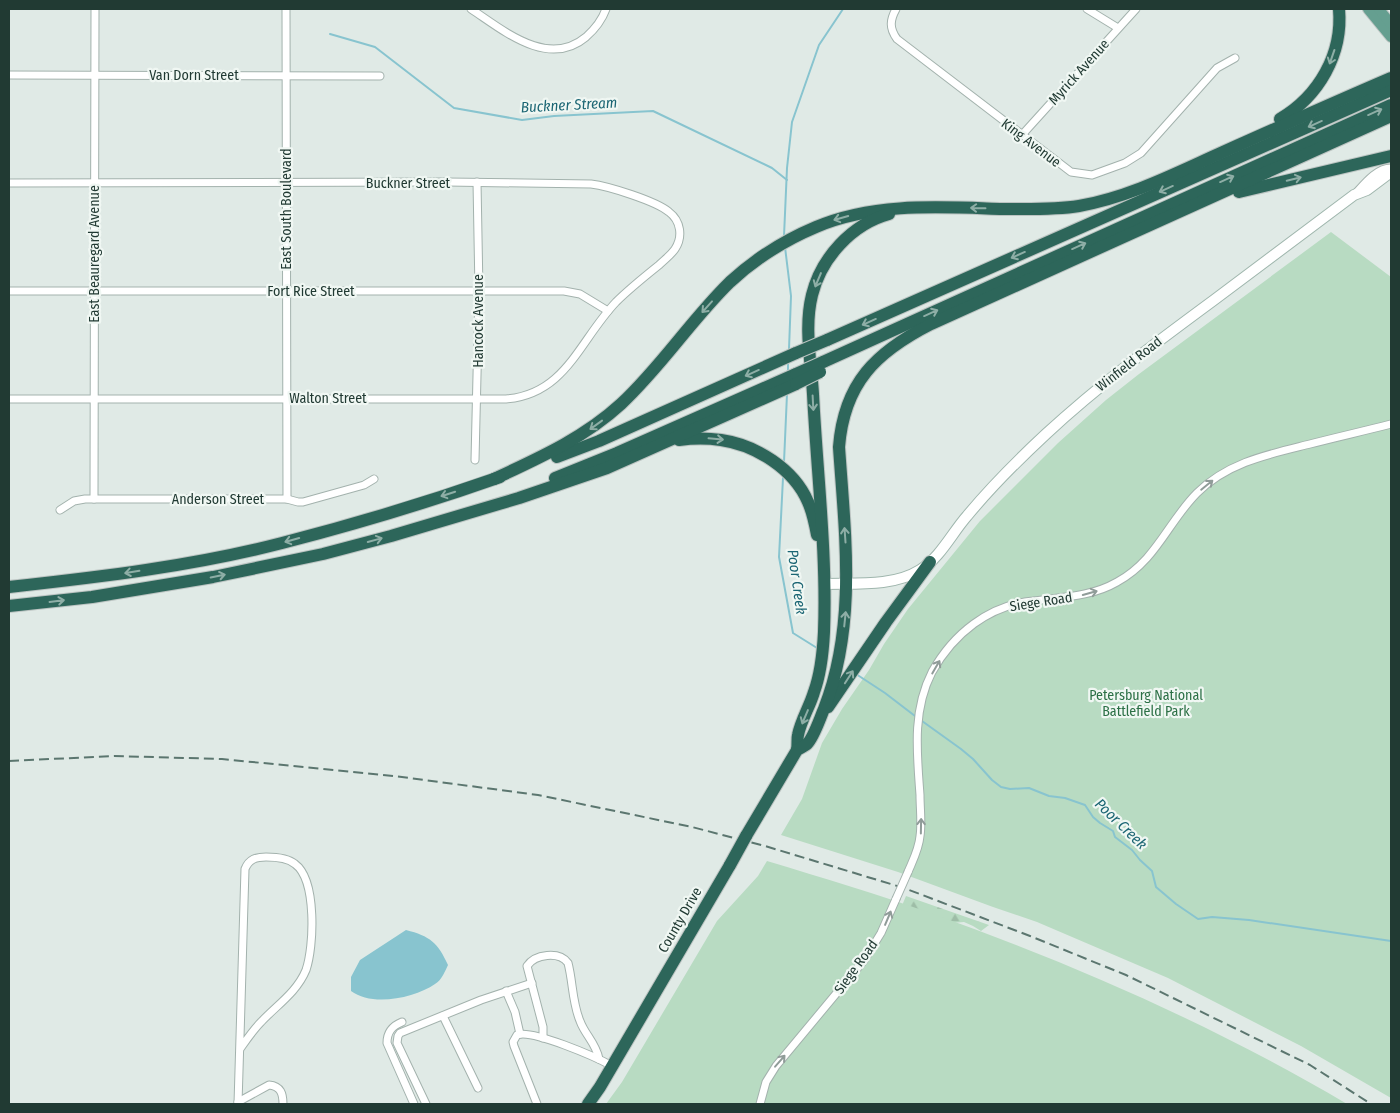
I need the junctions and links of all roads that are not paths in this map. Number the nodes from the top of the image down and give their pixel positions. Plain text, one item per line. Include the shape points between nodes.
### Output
1 (95, 9) edge
2 (286, 9) edge
3 (471, 9) edge
4 (606, 9) edge
5 (896, 9) edge
6 (1087, 9) edge
7 (1136, 9) edge
8 (1339, 9) edge
9 (1368, 9) edge
10 (1379, 9) edge
11 (1391, 24) edge
12 (1118, 28) junction
13 (1391, 37) edge
14 (1235, 58) dead end
15 (9, 75) edge
16 (94, 75) junction
17 (286, 76) junction
18 (380, 76) dead end
19 (1391, 78) edge
20 (1391, 90) edge
21 (1391, 105) edge
22 (1391, 116) edge
23 (1021, 136) junction
24 (1226, 150) junction
25 (1391, 156) edge
26 (1391, 168) edge
27 (1391, 172) edge
28 (477, 182) junction
29 (9, 183) edge
30 (94, 183) junction
31 (286, 183) junction
32 (1354, 195) junction
33 (1212, 198) junction
34 (906, 209) junction
35 (286, 290) junction
36 (9, 291) edge
37 (94, 291) junction
38 (479, 291) junction
39 (608, 311) junction
40 (925, 327) junction
41 (822, 367) junction
42 (796, 379) junction
43 (95, 398) junction
44 (287, 398) junction
45 (9, 399) edge
46 (478, 399) junction
47 (1391, 424) edge
48 (667, 441) junction
49 (475, 460) dead end
50 (374, 479) dead end
51 (494, 480) junction
52 (94, 499) junction
53 (287, 499) junction
54 (60, 510) dead end
55 (459, 515) junction
56 (930, 562) junction
57 (824, 570) junction
58 (847, 583) junction
59 (824, 584) junction
60 (9, 587) edge
61 (9, 606) edge
62 (821, 716) junction
63 (798, 750) junction
64 (532, 983) junction
65 (506, 991) junction
66 (443, 1016) junction
67 (402, 1022) dead end
68 (520, 1034) junction
69 (543, 1038) junction
70 (240, 1049) junction
71 (599, 1059) junction
72 (612, 1066) junction
73 (478, 1088) dead end
74 (238, 1103) edge
75 (283, 1104) edge
76 (414, 1104) edge
77 (426, 1104) edge
78 (537, 1104) edge
79 (588, 1104) edge
80 (760, 1104) edge

1 - 16 street, East Beauregard Avenue
2 - 17 street, East South Boulevard
3 - 4 street via 530,45 558,49 573,45 592,32
5 - 23 street, King Avenue via 890,22 897,39
6 - 12 street
7 - 12 street, Myrick Avenue
8 -> 24 highway via 1333,55 1314,91 1292,112
9 - 13 main road
10 - 11 main road
12 - 23 street, Myrick Avenue
14 - 23 street, King Avenue via 1217,68 1141,153 1117,166 1092,175 1071,172
15 - 16 street, Van Dorn Street
16 - 17 street, Van Dorn Street
16 - 30 street, East Beauregard Avenue
17 - 18 street, Van Dorn Street
17 - 31 street, East South Boulevard
19 - 24 highway
20 -> 51 highway, bridge via 599,440
41 -> 21 highway
22 - 33 highway
24 -> 34 highway via 1144,187 1078,206
33 -> 25 highway
26 - 32 street, Winfield Road via 1380,171
27 - 32 main road, Winfield Road via 1367,190
28 - 31 street, Buckner Street
28 - 38 street, Hancock Avenue
28 - 39 street, Buckner Street via 602,185 663,208 673,215 680,229 679,241 672,254
29 - 30 street, Buckner Street
30 - 31 street, Buckner Street
30 - 37 street, East Beauregard Avenue
31 - 35 street, East South Boulevard
32 - 56 main road, Winfield Road via 1075,408 1004,475
33 - 40 highway
34 -> 51 highway via 870,211 832,221 765,255 729,284 644,380 603,420 568,444
34 -> 57 highway via 871,221 839,245 825,265 812,294 808,332
35 - 37 street, Fort Rice Street
35 - 38 street, Fort Rice Street
35 - 44 street, East South Boulevard
36 - 37 street, Fort Rice Street
37 - 43 street, East Beauregard Avenue
38 - 39 street, Fort Rice Street via 572,292
38 - 46 street, Hancock Avenue
39 - 46 street, Walton Street via 564,370 547,386 517,398
40 - 41 highway
58 -> 40 highway, County Drive via 839,447 847,405 860,379 880,357
41 - 42 highway, bridge
42 - 48 highway
42 - 55 highway
43 - 44 street, Walton Street
43 - 45 street, Walton Street
43 - 52 street, East Beauregard Avenue
44 - 46 street, Walton Street
44 - 53 street, East South Boulevard
46 - 49 street, Hancock Avenue
80 -> 47 street, Siege Road, bridge via 766,1082 776,1066 865,959 881,933 918,850 921,830 916,745 922,700 939,660 955,640 990,614 1016,604 1087,594 1119,582 1150,555 1198,492 1230,469 1261,456
48 - 55 highway via 581,477
48 -> 57 highway via 723,440 750,448 774,462 808,500
50 - 53 street, Anderson Street via 364,485 303,502
51 -> 60 highway via 263,547 131,572
52 - 53 street, Anderson Street
52 - 54 street, Anderson Street via 74,502
61 -> 55 highway via 166,585 298,560
56 - 58 main road, Winfield Road via 913,574 895,580
62 -> 56 highway
57 - 59 highway, County Drive
58 - 59 main road, Winfield Road
62 -> 58 highway, County Drive via 840,657
59 -> 63 highway, County Drive via 822,654 816,689 798,735
62 - 63 highway, County Drive via 808,743
63 - 72 highway, County Drive, bridge
64 - 65 street
64 - 69 street
64 - 71 street via 527,966 531,961 552,955 565,959 580,1023
65 - 66 street
65 - 68 street
66 - 73 street
66 - 77 street via 402,1032 397,1040
67 - 76 street via 391,1028 387,1043
68 - 69 street
68 - 78 street via 514,1038 514,1046
69 - 71 street
70 - 70 street via 245,869 257,857 289,860 299,866 310,890 309,961 296,987 261,1022
70 - 74 street
71 - 72 street
72 - 79 highway, County Drive
74 - 75 street via 269,1085 281,1090

